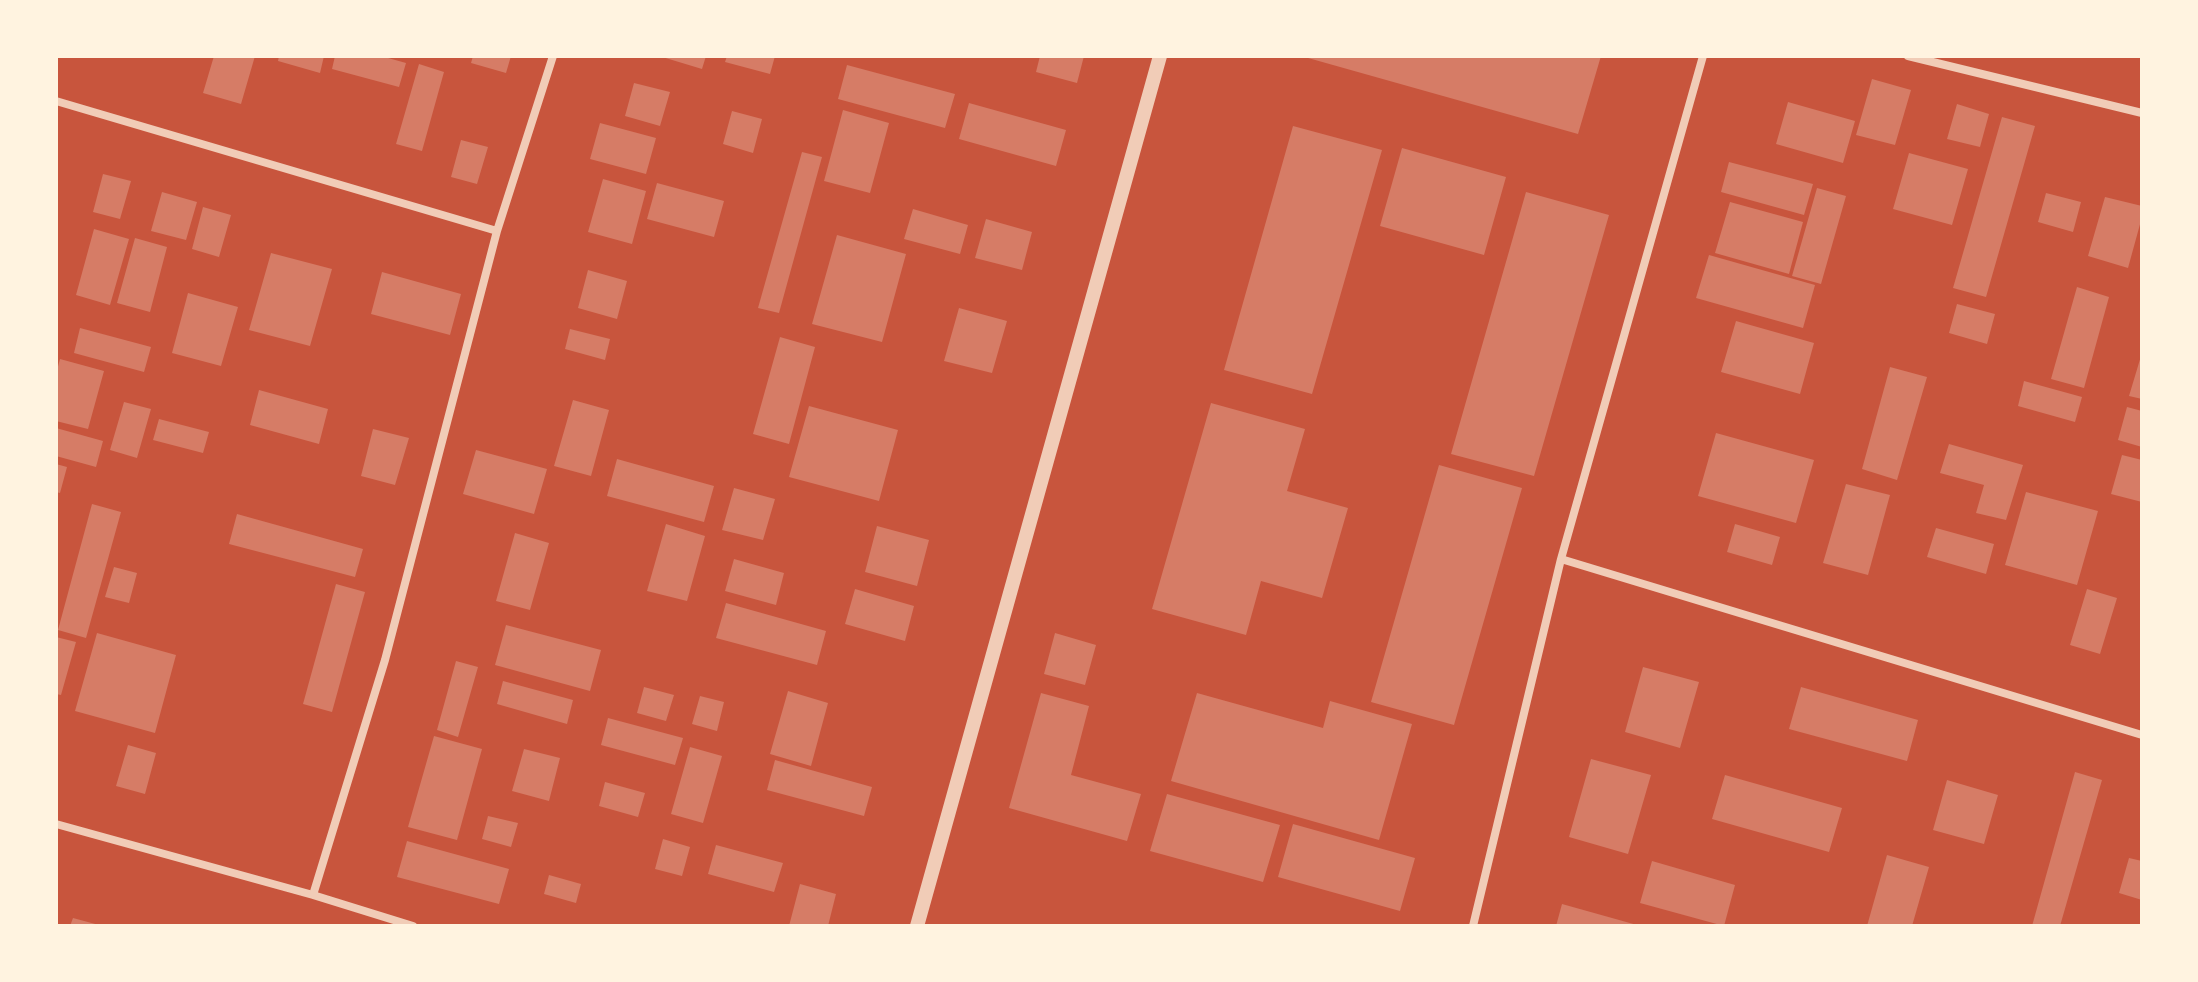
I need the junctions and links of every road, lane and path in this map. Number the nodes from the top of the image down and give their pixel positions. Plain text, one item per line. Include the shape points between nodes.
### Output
1 (553, 56) edge
2 (1160, 56) edge
3 (1703, 56) edge
4 (1908, 56) edge
5 (56, 101) edge
6 (2142, 113) edge
7 (497, 231) junction
8 (1561, 559) junction
9 (2142, 735) edge
10 (56, 824) edge
11 (313, 895) junction
12 (413, 926) edge
13 (917, 926) edge
14 (1473, 926) edge

1 - 7 street
2 - 13 street
3 - 8 street
4 - 6 street
5 - 7 street
7 - 11 street via 385,660
8 - 9 street
8 - 14 street
10 - 11 street
11 - 12 street

